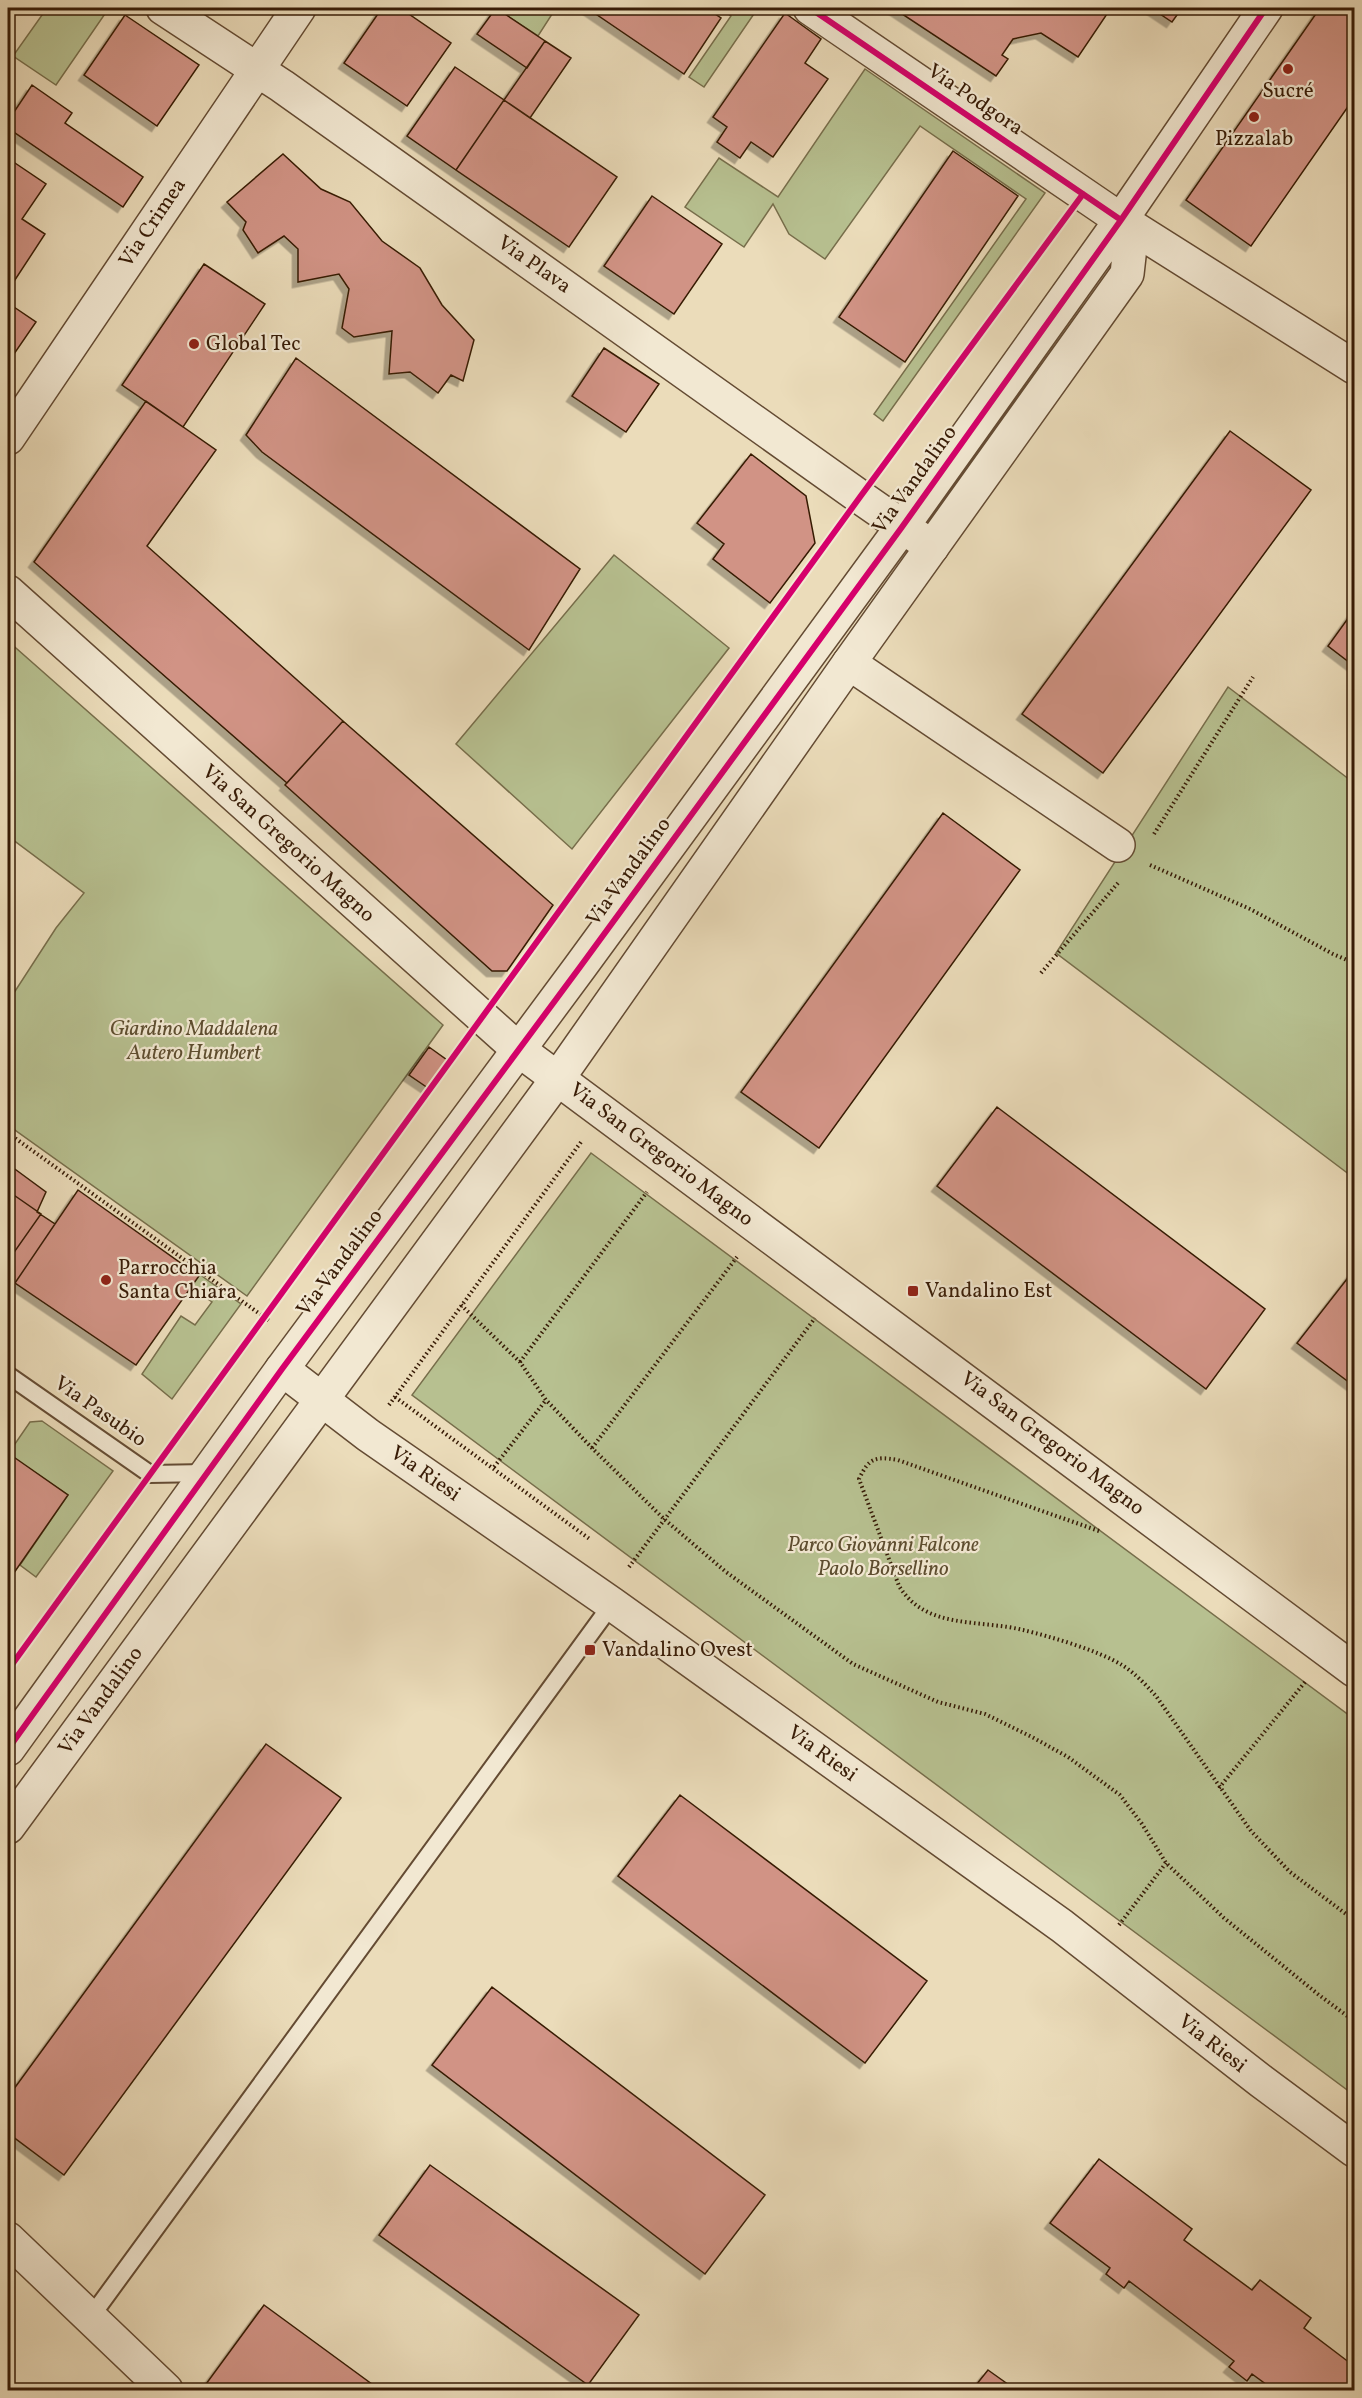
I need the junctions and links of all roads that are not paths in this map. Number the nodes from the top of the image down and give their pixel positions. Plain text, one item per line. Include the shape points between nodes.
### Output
1 (163, 8) edge
2 (299, 8) edge
3 (810, 8) edge
4 (1266, 8) edge
5 (257, 69) junction
6 (1121, 220) junction
7 (1354, 367) edge
8 (8, 438) edge
9 (902, 527) junction
10 (932, 547) junction
11 (8, 592) edge
12 (849, 663) junction
13 (1118, 845) road end
14 (519, 1050) junction
15 (558, 1078) junction
16 (290, 1358) junction
17 (8, 1375) edge
18 (322, 1400) junction
19 (206, 1473) junction
20 (612, 1604) junction
21 (1342, 1660) edge
22 (8, 1749) edge
23 (8, 1827) edge
24 (1354, 2150) edge
25 (8, 2239) edge
26 (90, 2318) junction
27 (166, 2391) edge

1 - 5 street, Via Plava
2 - 5 street, Via Crimea
3 - 6 street, Via Podgora
4 - 6 street, Via Vandalino
5 - 8 street, Via Crimea
5 - 9 street, Via Plava
6 - 7 street, Via Podgora
6 - 9 street, Via Vandalino
6 - 10 street, Via Vandalino via 1130,247 1127,274
9 - 10 street, Via Plava
9 - 14 street, Via Vandalino
10 - 12 street, Via Vandalino
11 - 14 street, Via San Gregorio Magno
12 - 13 street
12 - 15 street, Via Vandalino
14 - 15 street, Via San Gregorio Magno
14 - 16 street, Via Vandalino
15 - 18 street, Via Vandalino
15 - 21 street, Via San Gregorio Magno
16 - 18 street, Via Riesi
16 - 19 street, Via Vandalino
17 - 19 lane, Via Pasubio via 150,1474
18 - 20 street, Via Riesi
18 - 23 street, Via Vandalino
19 - 22 street, Via Vandalino
20 - 24 street, Via Riesi via 1062,1926
20 - 26 lane
25 - 26 street
26 - 27 street

